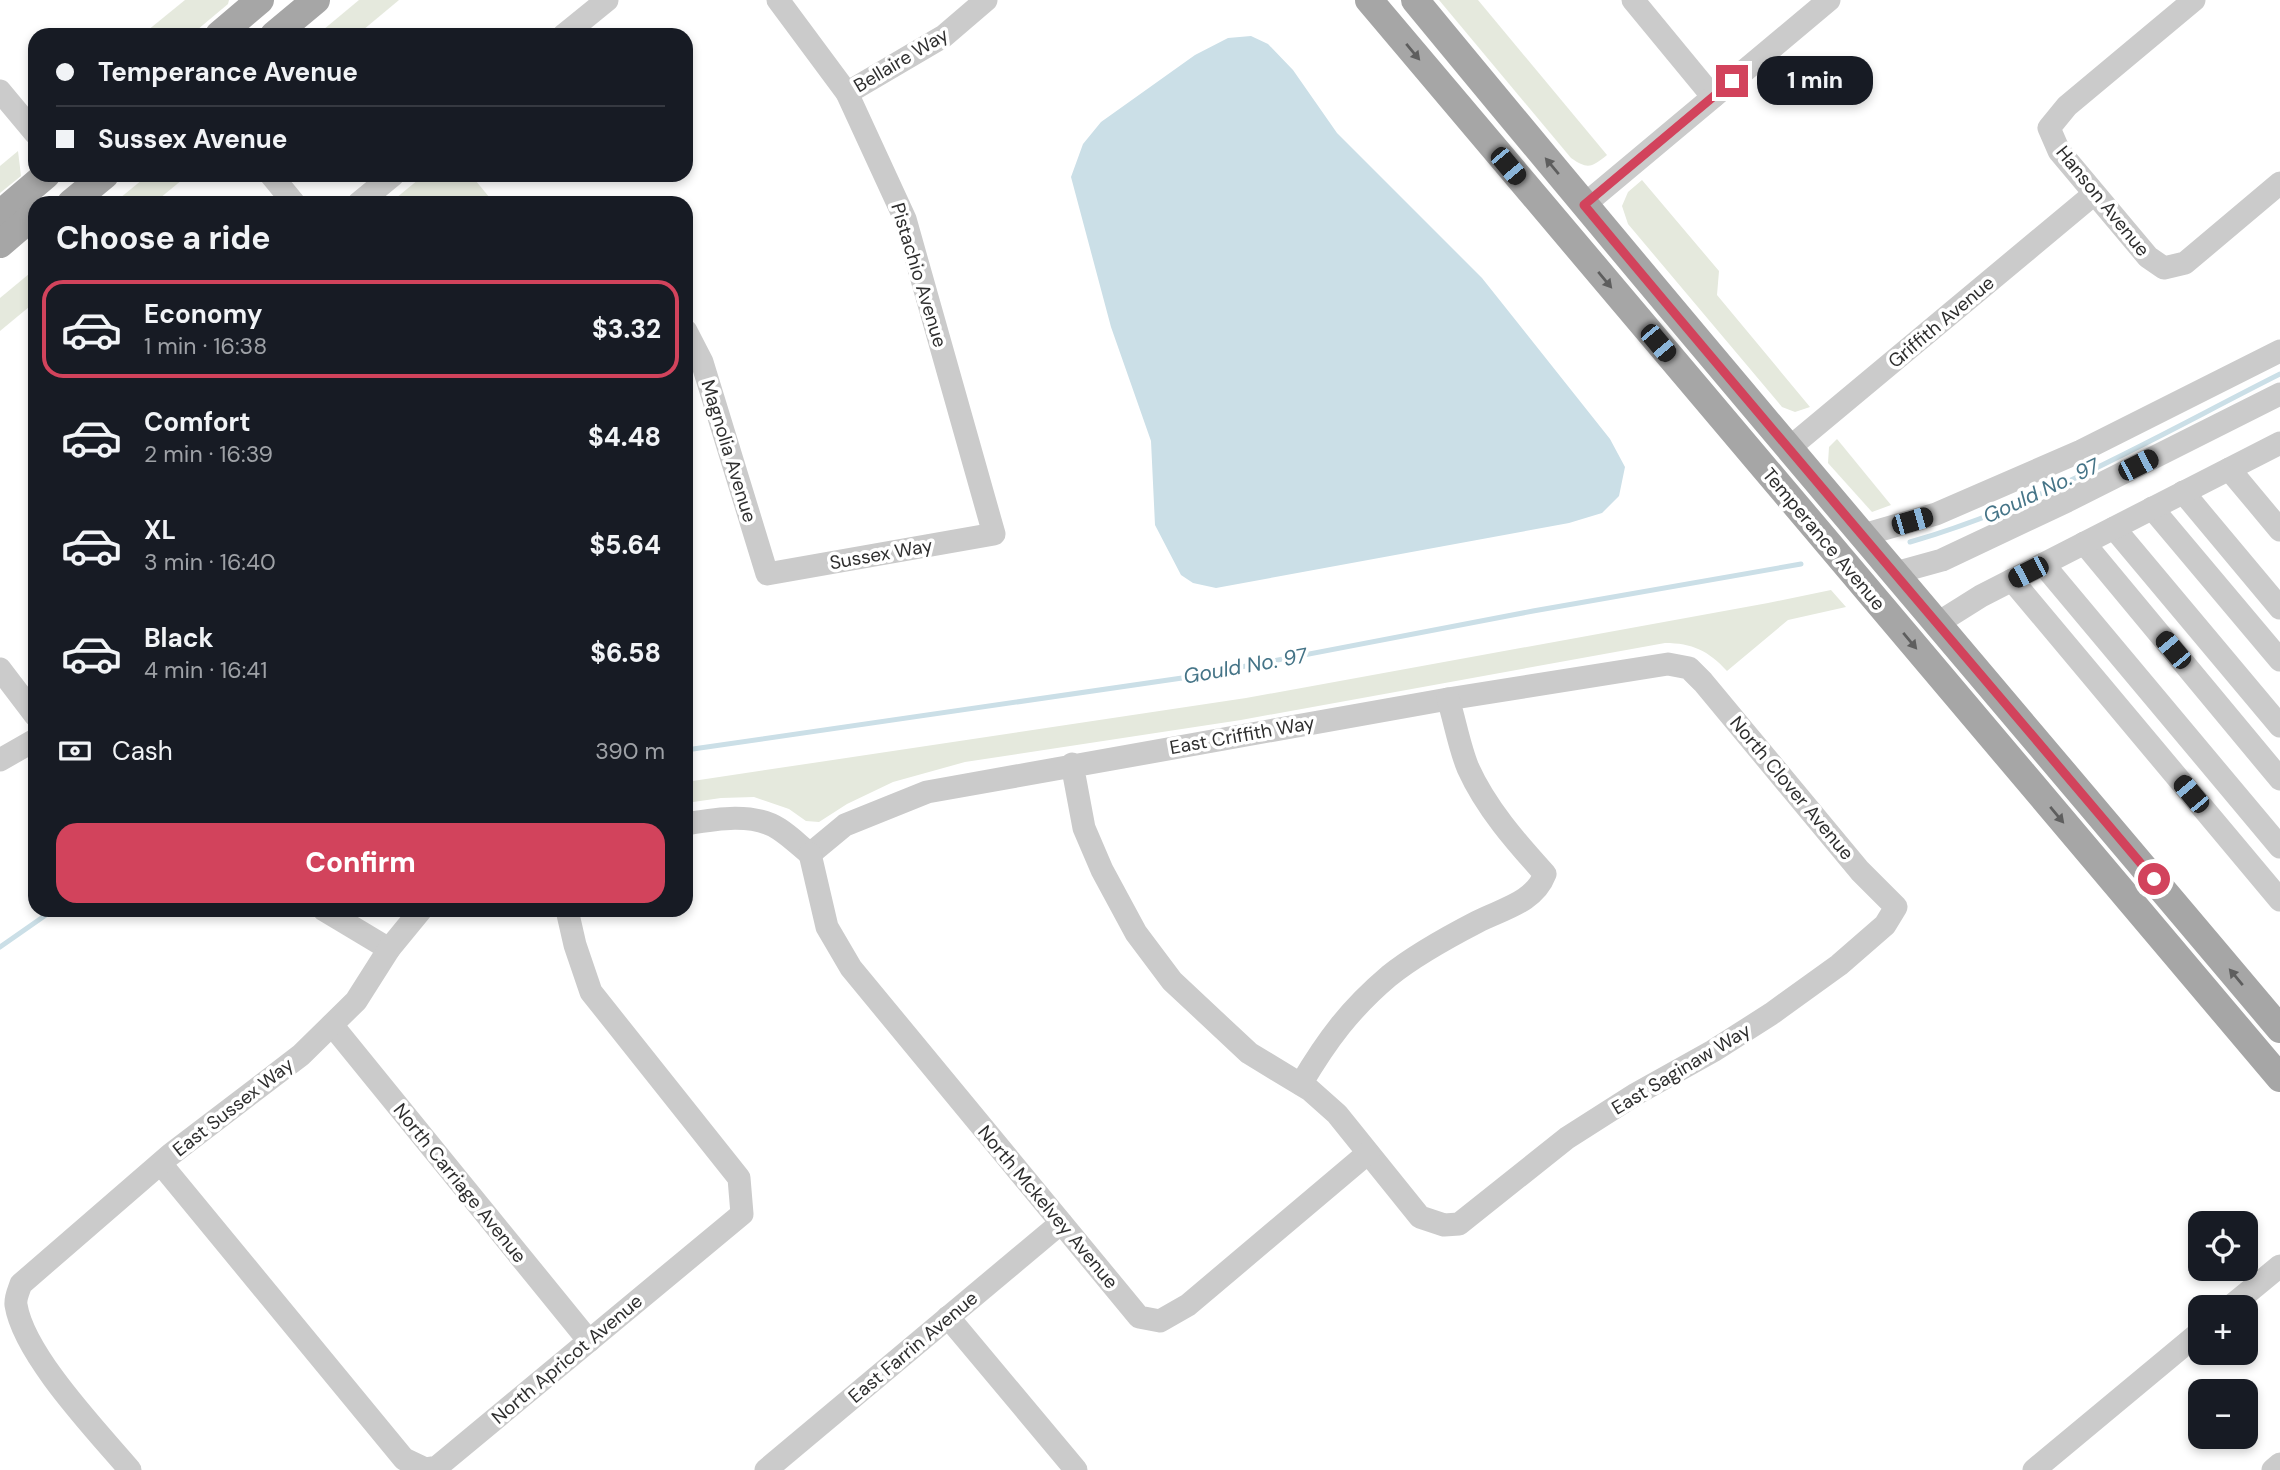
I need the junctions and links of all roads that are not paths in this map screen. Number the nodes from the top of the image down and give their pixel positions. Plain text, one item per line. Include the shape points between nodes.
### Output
1 (262, 0) edge
2 (316, 0) edge
3 (607, 0) edge
4 (778, 0) edge
5 (986, 0) edge
6 (1368, 0) edge
7 (1415, 0) edge
8 (1633, 0) edge
9 (1829, 0) edge
10 (2194, 0) edge
11 (228, 28) edge
12 (254, 28) edge
13 (282, 28) edge
14 (573, 28) edge
15 (0, 91) edge
16 (847, 93) junction
17 (1713, 97) junction
18 (28, 125) edge
19 (38, 182) edge
20 (96, 182) edge
21 (277, 182) edge
22 (384, 182) edge
23 (2280, 183) edge
24 (2094, 194) junction
25 (80, 196) edge
26 (288, 196) edge
27 (368, 196) edge
28 (1584, 205) junction
29 (0, 214) edge
30 (28, 220) edge
31 (28, 239) edge
32 (0, 244) edge
33 (0, 262) edge
34 (1642, 324) junction
35 (693, 345) edge
36 (2280, 351) edge
37 (2280, 394) edge
38 (2279, 444) edge
39 (1788, 449) junction
40 (2229, 469) junction
41 (2183, 492) junction
42 (2152, 508) junction
43 (2114, 528) junction
44 (2280, 530) edge
45 (994, 534) joint
46 (1863, 535) junction
47 (2084, 543) junction
48 (2043, 564) junction
49 (1895, 573) junction
50 (767, 574) joint
51 (2012, 580) junction
52 (2280, 608) edge
53 (1938, 623) junction
54 (2280, 660) edge
55 (1689, 668) joint
56 (0, 669) edge
57 (1448, 699) junction
58 (28, 706) edge
59 (2280, 726) edge
60 (28, 744) edge
61 (0, 760) edge
62 (1072, 764) junction
63 (2280, 779) edge
64 (693, 823) edge
65 (2280, 847) edge
66 (810, 854) junction
67 (2280, 900) edge
68 (1896, 907) joint
69 (336, 917) edge
70 (415, 917) edge
71 (569, 917) edge
72 (389, 949) junction
73 (332, 1025) junction
74 (2280, 1029) edge
75 (2280, 1077) edge
76 (1301, 1084) junction
77 (1368, 1153) junction
78 (160, 1164) junction
79 (1061, 1223) junction
80 (2280, 1266) edge
81 (2245, 1295) edge
82 (948, 1317) junction
83 (589, 1341) junction
84 (2188, 1342) edge
85 (2280, 1464) edge
86 (130, 1470) edge
87 (766, 1470) edge
88 (1076, 1470) edge
89 (2034, 1470) edge
90 (2273, 1470) edge

1 - 11 main road
1 - 12 main road via 265,13
2 - 13 main road
3 - 14 street
4 - 16 street, Pistachio Avenue
5 - 16 street, Bellaire Way via 944,36
6 -> 34 main road, Temperance Avenue
28 -> 7 main road, Temperance Avenue
8 - 17 street
9 - 17 street
10 - 24 street, Hanson Avenue via 2067,106 2049,128 2059,151
15 - 18 street
16 - 45 street, Pistachio Avenue via 905,219
17 - 28 street
19 - 29 main road
20 - 25 main road
21 - 26 street
22 - 27 street
23 - 24 street, Hanson Avenue via 2185,263 2164,268 2148,257
24 - 39 street, Griffith Avenue
28 - 39 main road, Temperance Avenue
30 - 32 main road
31 - 33 main road
34 - 39 main road via 1669,337 1756,441
34 -> 75 main road, Temperance Avenue
35 - 50 street, Magnolia Avenue
36 - 46 street via 2081,451 1936,514
37 - 49 street via 1942,561
38 - 40 street
39 - 46 main road, Temperance Avenue
40 - 41 street
40 - 44 street
41 - 42 street
41 - 52 street
42 - 43 street
42 - 54 street
43 - 47 street
43 - 59 street
45 - 50 street, Sussex Way
46 - 49 main road, Temperance Avenue
47 - 48 street
47 - 63 street
48 - 51 street
48 - 65 street
49 - 53 main road, Temperance Avenue
51 - 53 street
51 - 67 street
74 -> 53 main road, Temperance Avenue
55 - 57 street, East Criffith Way via 1668,664
55 - 68 street, North Clover Avenue via 1860,871
56 - 58 street
57 - 62 street, East Criffith Way
57 - 76 street via 1468,767 1514,840 1545,874 1520,903 1478,922 1391,974 1326,1041
60 - 61 street
62 - 66 street, East Criffith Way via 927,792 845,825
62 - 76 street via 1084,828 1136,933 1172,981 1249,1052
64 - 66 street via 747,818 777,827
66 - 79 street, North Mckelvey Avenue via 827,927 851,968
68 - 77 street, East Saginaw Way via 1885,925 1839,965 1713,1051 1567,1138 1459,1224 1444,1225 1420,1217
69 - 72 street
70 - 72 street, East Sussex Way
71 - 83 street, North Apricot Avenue via 591,992 739,1178 742,1214
72 - 73 street, East Sussex Way via 356,1001
73 - 78 street, East Sussex Way via 301,1055
73 - 83 street, North Carriage Avenue
76 - 77 street via 1337,1114
77 - 79 street, North Mckelvey Avenue via 1188,1305 1160,1321 1139,1317
78 - 83 street, North Apricot Avenue via 404,1459 425,1469 437,1467
78 - 86 street, East Sussex Way via 21,1284 15,1302 27,1337 64,1392
79 - 82 street, East Farrin Avenue
80 - 81 street
82 - 87 street, East Farrin Avenue
82 - 88 street
84 - 89 street
85 - 90 street

